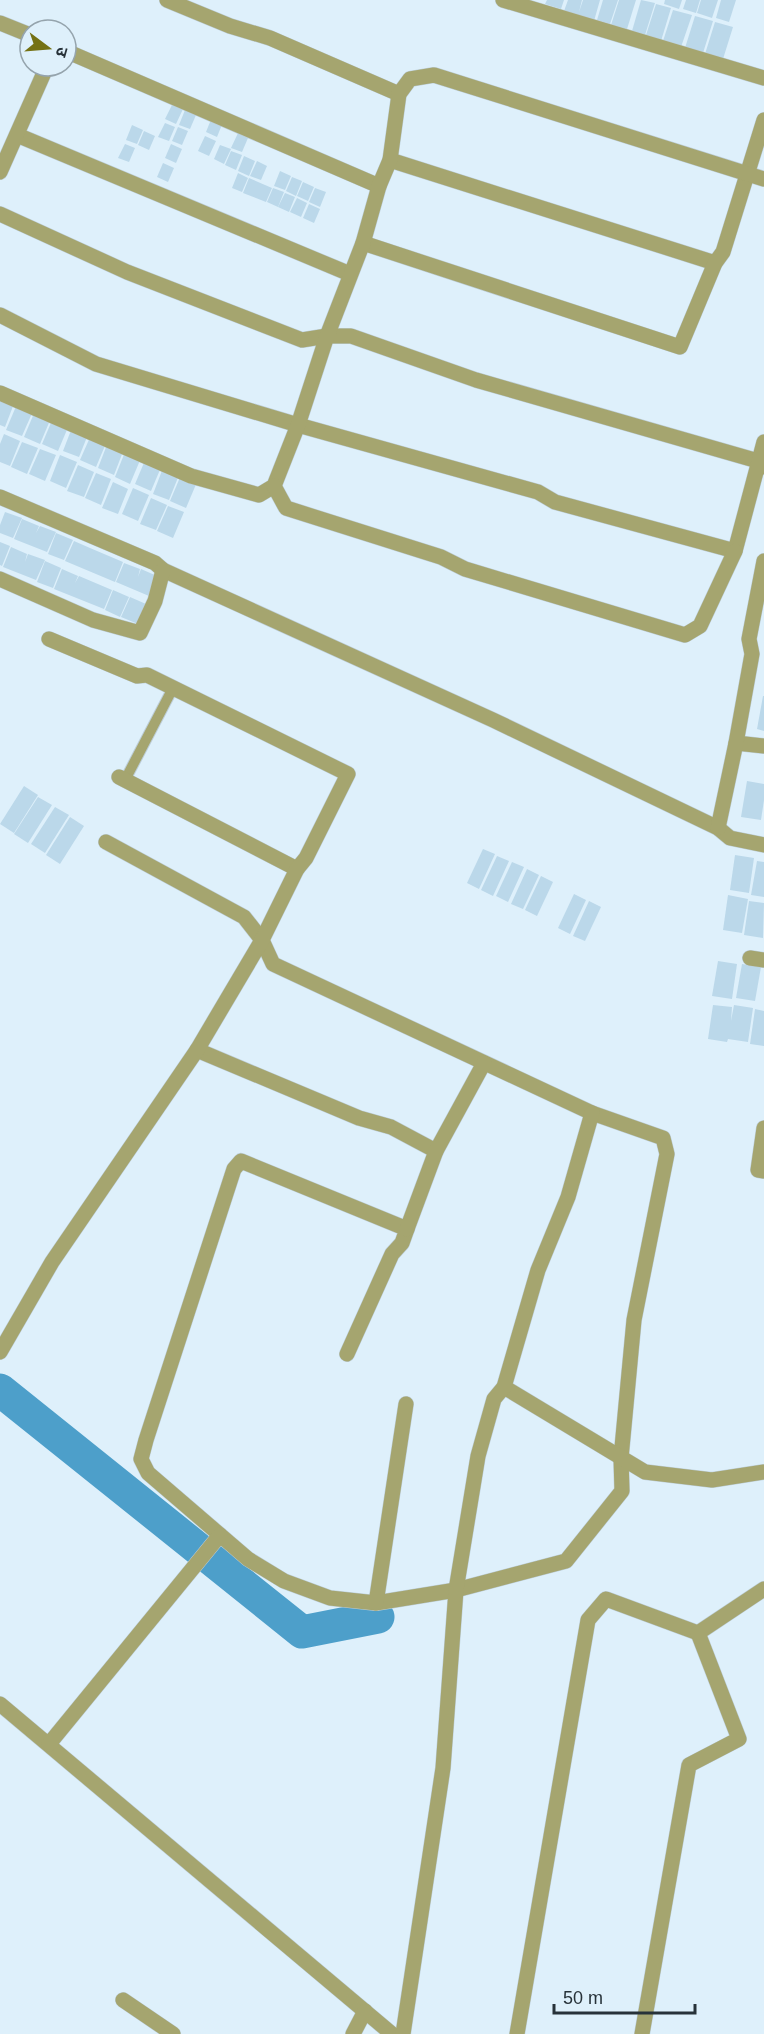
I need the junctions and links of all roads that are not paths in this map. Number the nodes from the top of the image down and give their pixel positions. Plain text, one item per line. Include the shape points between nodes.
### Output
1 (166, 0) edge
2 (503, 0) edge
3 (0, 23) edge
4 (18, 30) edge
5 (78, 56) edge
6 (42, 78) edge
7 (764, 78) edge
8 (399, 94) junction
9 (764, 120) edge
10 (17, 135) junction
11 (390, 160) junction
12 (0, 172) edge
13 (748, 173) junction
14 (764, 179) edge
15 (379, 186) junction
16 (0, 214) edge
17 (363, 243) junction
18 (715, 263) junction
19 (350, 274) junction
20 (0, 315) edge
21 (327, 336) junction
22 (0, 393) edge
23 (298, 425) junction
24 (764, 442) edge
25 (761, 465) edge
26 (274, 486) junction
27 (0, 497) edge
28 (735, 551) junction
29 (764, 561) edge
30 (764, 568) edge
31 (163, 570) junction
32 (0, 579) edge
33 (49, 639) dead end
34 (758, 655) edge
35 (173, 688) junction
36 (736, 743) junction
37 (764, 746) edge
38 (122, 779) joint
39 (718, 828) junction
40 (106, 842) dead end
41 (764, 845) edge
42 (297, 869) junction
43 (262, 940) junction
44 (196, 1050) junction
45 (484, 1063) junction
46 (592, 1113) junction
47 (764, 1128) edge
48 (436, 1151) junction
49 (764, 1171) edge
50 (407, 1229) junction
51 (0, 1352) edge
52 (347, 1354) dead end
53 (504, 1387) junction
54 (406, 1404) dead end
55 (621, 1458) junction
56 (764, 1472) edge
57 (220, 1535) junction
58 (764, 1589) edge
59 (456, 1590) junction
60 (376, 1603) junction
61 (698, 1633) junction
62 (0, 1704) edge
63 (49, 1744) junction
64 (123, 2000) dead end
65 (364, 2011) junction
66 (173, 2034) edge
67 (353, 2034) edge
68 (392, 2034) edge
69 (403, 2034) edge
70 (516, 2034) edge
71 (642, 2034) edge

1 - 8 street via 270,38
2 - 7 street
3 - 4 street
5 - 15 street
6 - 10 street
8 - 11 street
8 - 13 street via 410,80 434,75
9 - 13 street
10 - 12 street
10 - 19 street
11 - 15 street
11 - 18 street
13 - 14 street
13 - 18 street via 723,252
15 - 17 street
16 - 21 street via 127,272 302,340
17 - 18 street via 680,347
17 - 19 street
19 - 21 street
20 - 23 street via 96,364
21 - 23 street
21 - 25 street via 351,336 476,380
22 - 26 street via 191,476 259,495
23 - 26 street
23 - 28 street
24 - 25 street
25 - 28 street
26 - 28 street via 286,508 441,557 465,569 685,635 700,626
27 - 31 street via 155,563
29 - 30 street
30 - 34 street via 749,639
31 - 32 street via 155,601 140,633 93,620
31 - 39 street via 493,720
33 - 35 street
34 - 36 street
35 - 38 lane
35 - 42 street via 348,774
36 - 37 street
36 - 39 street
38 - 42 street
39 - 41 street via 730,838
40 - 43 street via 244,917
42 - 43 street
43 - 44 street
43 - 45 street via 273,964
44 - 48 street via 359,1118 392,1127
44 - 51 street via 52,1262
45 - 46 street
45 - 48 street
46 - 53 street via 568,1197 538,1270
46 - 55 street via 663,1138 667,1154 634,1320
47 - 49 street via 758,1170
48 - 50 street
50 - 52 street
50 - 57 street via 241,1161 234,1169 141,1459 148,1473
53 - 55 street
53 - 59 street via 494,1399 478,1456
54 - 60 street
55 - 56 street via 645,1472 712,1480
55 - 59 street via 622,1491 566,1561
57 - 60 street via 248,1559 285,1581 330,1598
57 - 63 street
58 - 61 street
59 - 60 street
59 - 69 street via 443,1768
61 - 70 street via 606,1599 588,1620
61 - 71 street via 739,1739 689,1765
62 - 63 street
63 - 65 street
64 - 66 street
65 - 67 street
65 - 68 street

